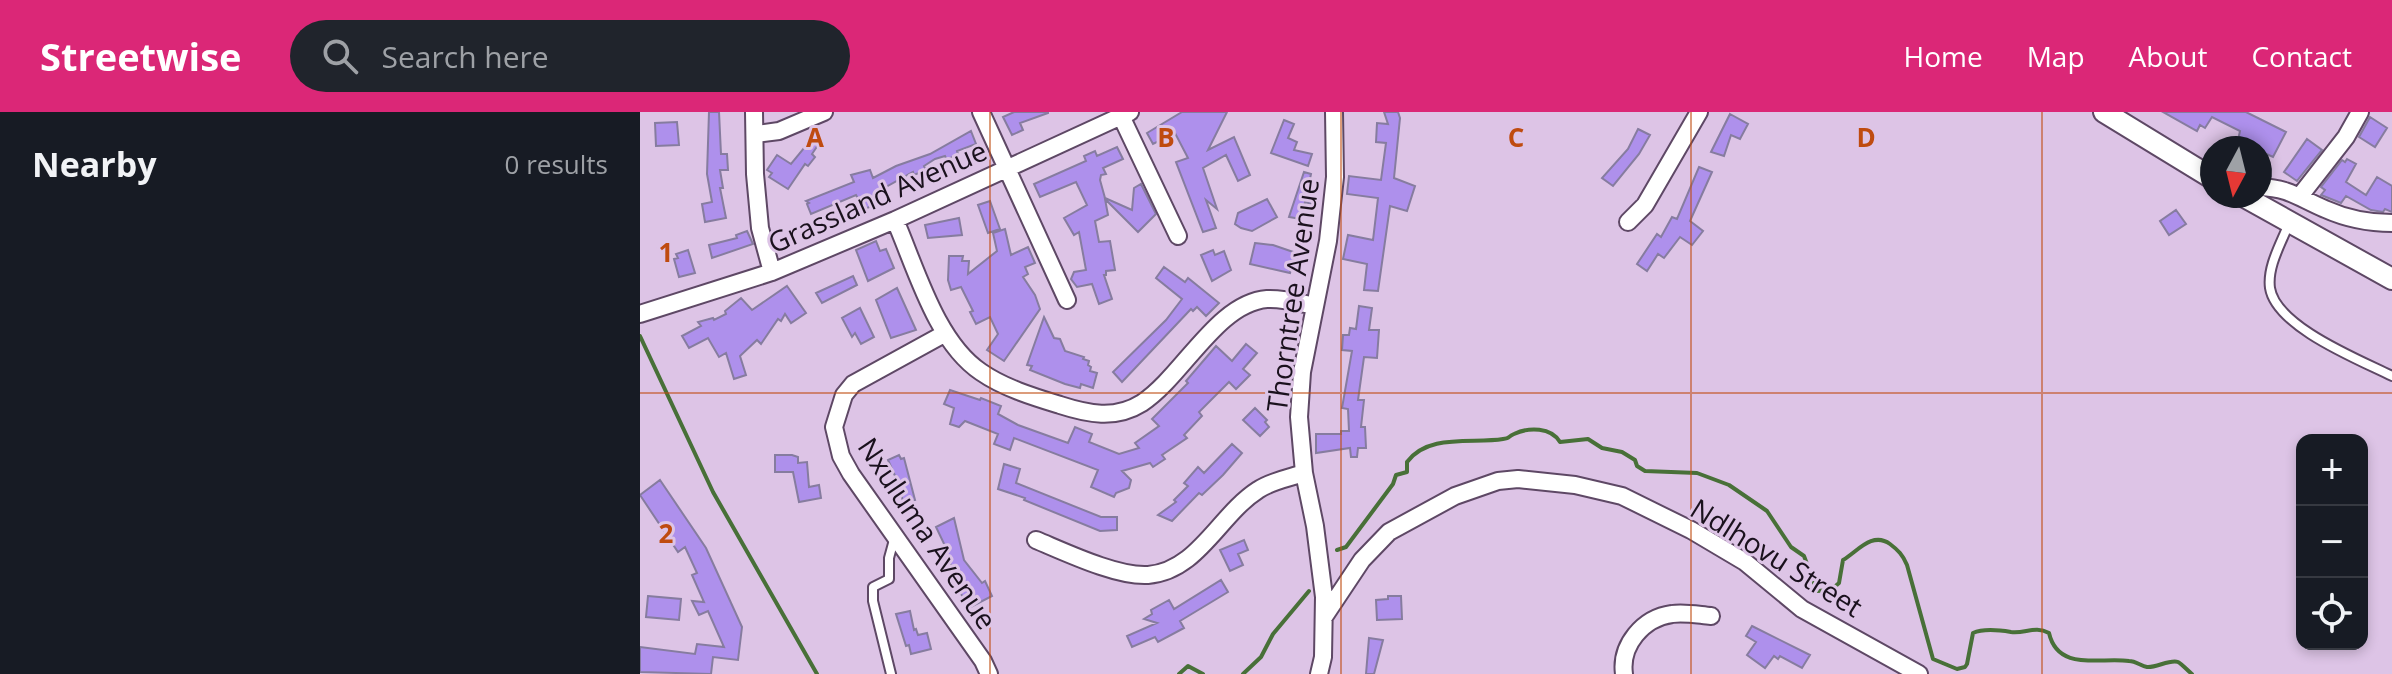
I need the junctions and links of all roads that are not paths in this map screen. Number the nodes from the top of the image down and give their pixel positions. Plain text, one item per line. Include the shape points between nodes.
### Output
1 (754, 112) edge
2 (824, 112) edge
3 (981, 112) edge
4 (1334, 112) edge
5 (1699, 112) edge
6 (2104, 112) edge
7 (2360, 112) edge
8 (1126, 114) edge
9 (756, 134) junction
10 (1007, 167) junction
11 (2200, 171) edge
12 (2272, 188) edge
13 (2300, 196) junction
14 (2265, 208) edge
15 (895, 220) junction
16 (1628, 222) dead end
17 (2290, 222) junction
18 (2385, 223) edge
19 (1178, 236) dead end
20 (772, 272) junction
21 (2392, 279) edge
22 (1067, 300) dead end
23 (1315, 306) junction
24 (640, 314) edge
25 (944, 334) junction
26 (2392, 376) edge
27 (1304, 473) junction
28 (895, 536) junction
29 (1036, 540) dead end
30 (1711, 616) dead end
31 (1324, 617) junction
32 (891, 674) edge
33 (989, 674) edge
34 (1319, 674) edge
35 (1624, 674) edge
36 (1919, 674) edge

1 - 9 street
2 - 9 street via 779,131
3 - 10 street
4 - 23 street, Thorntree Avenue via 1335,177
5 - 16 street via 1645,205
6 - 11 street
7 - 13 street
8 - 10 street, Grassland Avenue
8 - 19 street
9 - 20 street via 760,228
10 - 15 street, Grassland Avenue
10 - 22 street
12 - 13 street
13 - 18 street via 2324,209
14 - 17 street
15 - 20 street, Grassland Avenue
15 - 25 street
17 - 21 street
17 - 26 lane via 2270,278 2274,301 2315,336
20 - 24 street, Grassland Avenue
23 - 25 street via 1266,299 1247,304 1223,321 1141,404 1108,415 1088,414 993,379 966,360
23 - 27 street, Thorntree Avenue via 1299,417
25 - 28 street, Nxuluma Avenue via 853,384 836,413 834,437 841,456
27 - 29 street via 1256,491 1185,561 1149,575 1086,561
27 - 31 street, Thorntree Avenue
28 - 32 lane via 889,579 873,587
28 - 33 street, Nxuluma Avenue
30 - 35 street via 1659,617 1627,645
31 - 34 street, Thorntree Avenue
31 - 36 street, Ndlhovu Street via 1362,560 1389,532 1455,496 1518,479 1622,496 1745,562 1802,609

